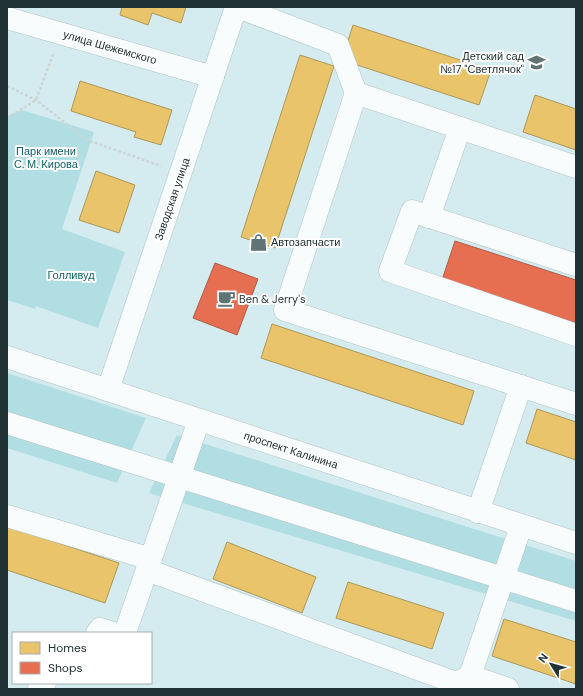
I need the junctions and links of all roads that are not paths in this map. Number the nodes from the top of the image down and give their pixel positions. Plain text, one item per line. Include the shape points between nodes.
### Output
1 (237, 7) edge
2 (7, 18) edge
3 (213, 77) junction
4 (356, 93) junction
5 (460, 128) junction
6 (576, 167) edge
7 (429, 217) junction
8 (576, 266) edge
9 (576, 335) edge
10 (7, 357) edge
11 (521, 386) junction
12 (108, 390) junction
13 (576, 404) edge
14 (199, 420) junction
15 (7, 424) edge
16 (178, 478) junction
17 (478, 512) junction
18 (7, 516) edge
19 (521, 526) junction
20 (576, 543) edge
21 (149, 564) junction
22 (503, 579) junction
23 (576, 601) edge
24 (97, 632) edge
25 (110, 632) edge
26 (125, 632) edge
27 (470, 676) junction
28 (508, 689) edge

1 - 3 street, Заводская улица
1 - 4 street via 338,45
2 - 3 street, улица Шежемского
3 - 12 street, Заводская улица
4 - 5 street
4 - 11 street via 285,310
5 - 6 street
5 - 7 street
7 - 8 street
7 - 9 street via 412,211 390,271
10 - 12 street, проспект Калинина
11 - 13 street
11 - 17 street
12 - 14 street, проспект Калинина
14 - 16 street
14 - 17 street, проспект Калинина
15 - 16 street
16 - 21 street
16 - 22 street
17 - 19 street, проспект Калинина
18 - 21 street
19 - 20 street, проспект Калинина
19 - 22 street
21 - 26 street
21 - 27 street via 456,683
22 - 23 street
22 - 27 street
24 - 25 street via 100,629
27 - 28 street

